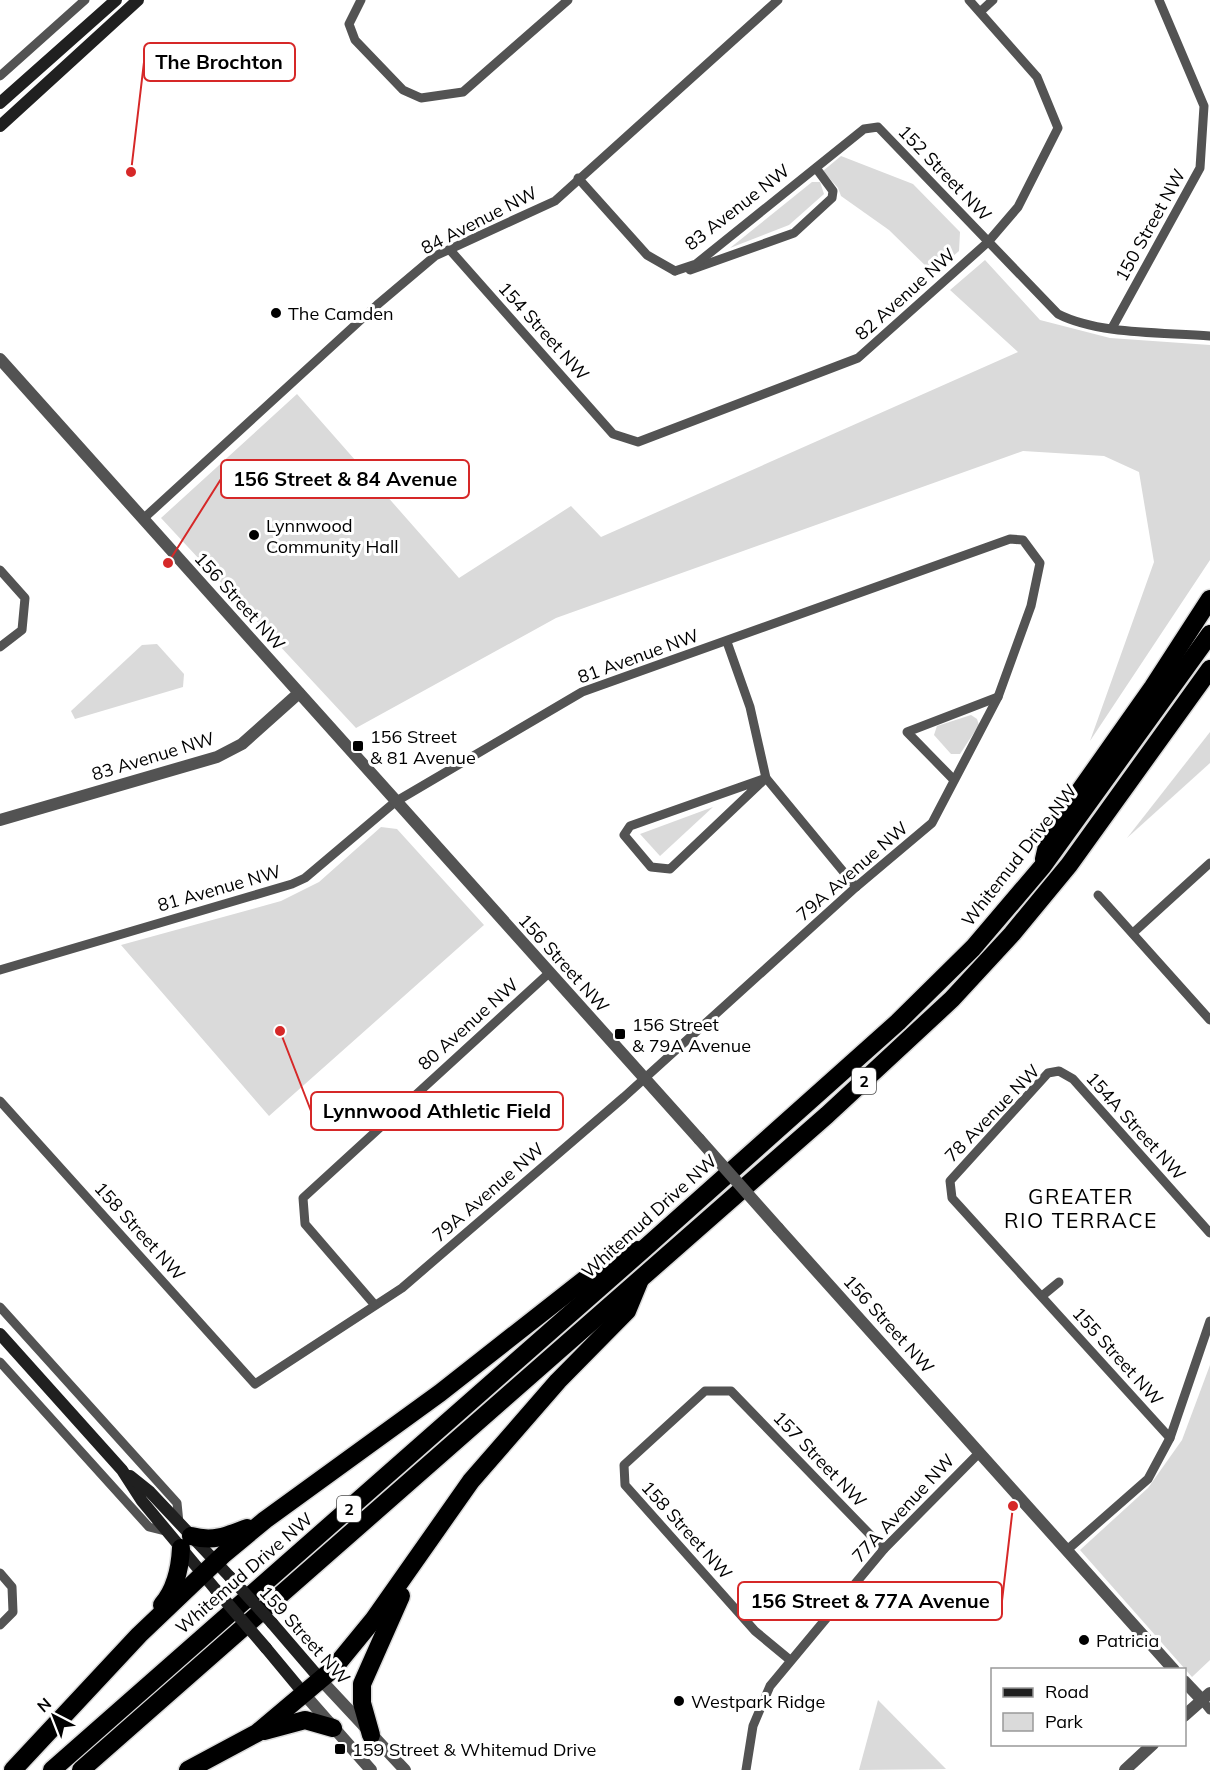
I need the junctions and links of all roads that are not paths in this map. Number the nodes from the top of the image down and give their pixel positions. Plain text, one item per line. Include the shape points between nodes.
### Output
1 (85, 0) edge
2 (116, 0) edge
3 (138, 0) edge
4 (361, 0) edge
5 (568, 0) edge
6 (969, 0) edge
7 (993, 0) edge
8 (1159, 0) edge
9 (774, 1) edge
10 (980, 12) junction
11 (0, 76) edge
12 (0, 103) edge
13 (0, 126) edge
14 (878, 127) joint
15 (816, 168) junction
16 (578, 178) junction
17 (988, 242) junction
18 (450, 250) junction
19 (675, 271) junction
20 (1112, 328) junction
21 (1210, 336) edge
22 (0, 359) edge
23 (613, 434) joint
24 (143, 519) junction
25 (1040, 563) joint
26 (0, 570) edge
27 (1210, 599) edge
28 (1210, 634) edge
29 (727, 642) junction
30 (0, 647) edge
31 (1210, 669) edge
32 (299, 693) junction
33 (998, 697) junction
34 (766, 777) junction
35 (953, 779) junction
36 (395, 802) junction
37 (0, 820) edge
38 (1210, 863) edge
39 (1042, 867) junction
40 (856, 887) junction
41 (1098, 895) dead end
42 (1132, 933) junction
43 (0, 970) edge
44 (549, 973) junction
45 (1210, 1020) edge
46 (1059, 1071) joint
47 (645, 1078) junction
48 (0, 1102) edge
49 (950, 1181) joint
50 (1210, 1233) edge
51 (645, 1248) junction
52 (641, 1279) junction
53 (1059, 1282) dead end
54 (1042, 1296) junction
55 (374, 1304) junction
56 (0, 1307) edge
57 (1210, 1321) edge
58 (0, 1334) edge
59 (0, 1362) edge
60 (255, 1384) joint
61 (731, 1391) joint
62 (1170, 1438) junction
63 (980, 1452) junction
64 (122, 1470) junction
65 (450, 1510) junction
66 (265, 1520) junction
67 (169, 1532) junction
68 (184, 1536) junction
69 (884, 1549) junction
70 (1067, 1550) junction
71 (210, 1568) junction
72 (0, 1573) edge
73 (0, 1625) edge
74 (139, 1635) junction
75 (790, 1660) junction
76 (1172, 1668) edge
77 (321, 1680) junction
78 (1186, 1682) edge
79 (305, 1695) junction
80 (1207, 1701) edge
81 (1186, 1715) edge
82 (333, 1728) junction
83 (257, 1733) junction
84 (371, 1734) junction
85 (1151, 1746) edge
86 (13, 1770) edge
87 (52, 1770) edge
88 (81, 1770) edge
89 (188, 1770) edge
90 (371, 1770) edge
91 (405, 1770) edge
92 (746, 1770) edge
93 (1125, 1770) edge

1 - 11 street
2 - 12 main road
3 - 13 main road
4 - 5 street via 350,24 355,40 403,90 421,98 463,92
6 - 10 street
7 - 10 street
8 - 20 street, 150 Street NW via 1204,106 1200,168
9 - 16 street, 84 Avenue NW
10 - 17 street, 82 Avenue NW via 1037,77 1058,128 1018,207
14 - 15 street, 83 Avenue NW via 864,129
14 - 17 street, 152 Street NW
15 - 19 street, 83 Avenue NW via 696,264
15 - 19 street, 83 Avenue NW via 833,191 832,198 794,233 697,269
16 - 18 street, 84 Avenue NW via 555,201
16 - 19 street via 647,255
17 - 20 street, 152 Street NW via 1058,314
17 - 23 street, 82 Avenue NW via 858,358 638,442
18 - 23 street, 154 Street NW
18 - 24 street, 84 Avenue NW via 435,256 377,304
20 - 21 street, 152 Street NW
22 - 24 street, 156 Street NW
24 - 32 street, 156 Street NW
25 - 29 street, 81 Avenue NW via 1023,540 1010,539
25 - 33 street, 79A Avenue NW via 1031,606
26 - 30 street via 25,598 22,630
27 - 39 highway via 1050,833
28 - 39 highway, Whitemud Drive NW / 2
29 - 34 street via 750,707
29 - 36 street, 81 Avenue NW via 582,692
31 - 52 highway, 2 via 1069,865 952,999
32 - 36 street, 156 Street NW
32 - 37 street, 83 Avenue NW via 242,744 217,757
33 - 35 street, 79A Avenue NW
33 - 35 street via 907,732
34 - 34 street via 630,826 624,835 651,867 670,869
34 - 40 street
35 - 40 street, 79A Avenue NW via 932,823
36 - 43 street, 81 Avenue NW via 316,870 292,884
36 - 44 street, 156 Street NW
38 - 42 street
39 - 51 highway, Whitemud Drive NW / 2 via 973,948 898,1022
40 - 47 street, 79A Avenue NW
41 - 42 street
42 - 45 street
44 - 47 street, 156 Street NW
44 - 55 street, 80 Avenue NW via 303,1198 305,1224
46 - 49 street, 78 Avenue NW via 1048,1073
46 - 50 street, 154A Street NW via 1073,1079
47 - 55 street, 79A Avenue NW via 402,1288
47 - 63 street, 156 Street NW, bridge
48 - 60 street, 158 Street NW
49 - 54 street, 155 Street NW via 952,1198
51 - 66 highway via 612,1258 440,1393
51 - 87 highway, Whitemud Drive NW / 2
52 - 65 highway via 627,1311 513,1431
52 - 88 highway, 2
53 - 54 street
54 - 62 street, 155 Street NW
55 - 60 street, 79A Avenue NW
56 - 68 street, 159 Street NW via 177,1503
57 - 62 street
58 - 64 main road, 159 Street NW
59 - 67 street, 159 Street NW via 149,1527
61 - 69 street, 157 Street NW
61 - 75 street, 158 Street NW via 705,1390 624,1465 625,1485 756,1631
62 - 70 street via 1148,1479
63 - 69 street, 77A Avenue NW
63 - 70 street, 156 Street NW
64 - 67 main road, 159 Street NW
64 - 68 main road, 159 Street NW via 150,1492
65 - 77 highway via 374,1619
65 - 84 highway via 398,1602 367,1668 362,1703
66 - 68 highway via 217,1539
66 - 71 highway
67 - 68 main road, 159 Street NW
68 - 71 main road, 159 Street NW
68 - 71 main road, 159 Street NW
68 - 74 highway via 169,1597
69 - 75 street, 77A Avenue NW
70 - 76 street, 156 Street NW
71 - 74 highway
71 - 77 main road, 159 Street NW, bridge via 230,1577
71 - 79 main road, 159 Street NW, bridge via 216,1590
72 - 73 street via 12,1587 13,1612
74 - 86 highway
75 - 92 street, 77A Avenue NW via 770,1686 753,1726
77 - 79 highway
77 - 84 street, 159 Street NW
78 - 80 street
79 - 82 street, 159 Street NW
79 - 83 highway
80 - 81 street
82 - 83 highway via 305,1720
82 - 90 street, 159 Street NW
83 - 89 highway
84 - 91 street, 159 Street NW
85 - 93 street

